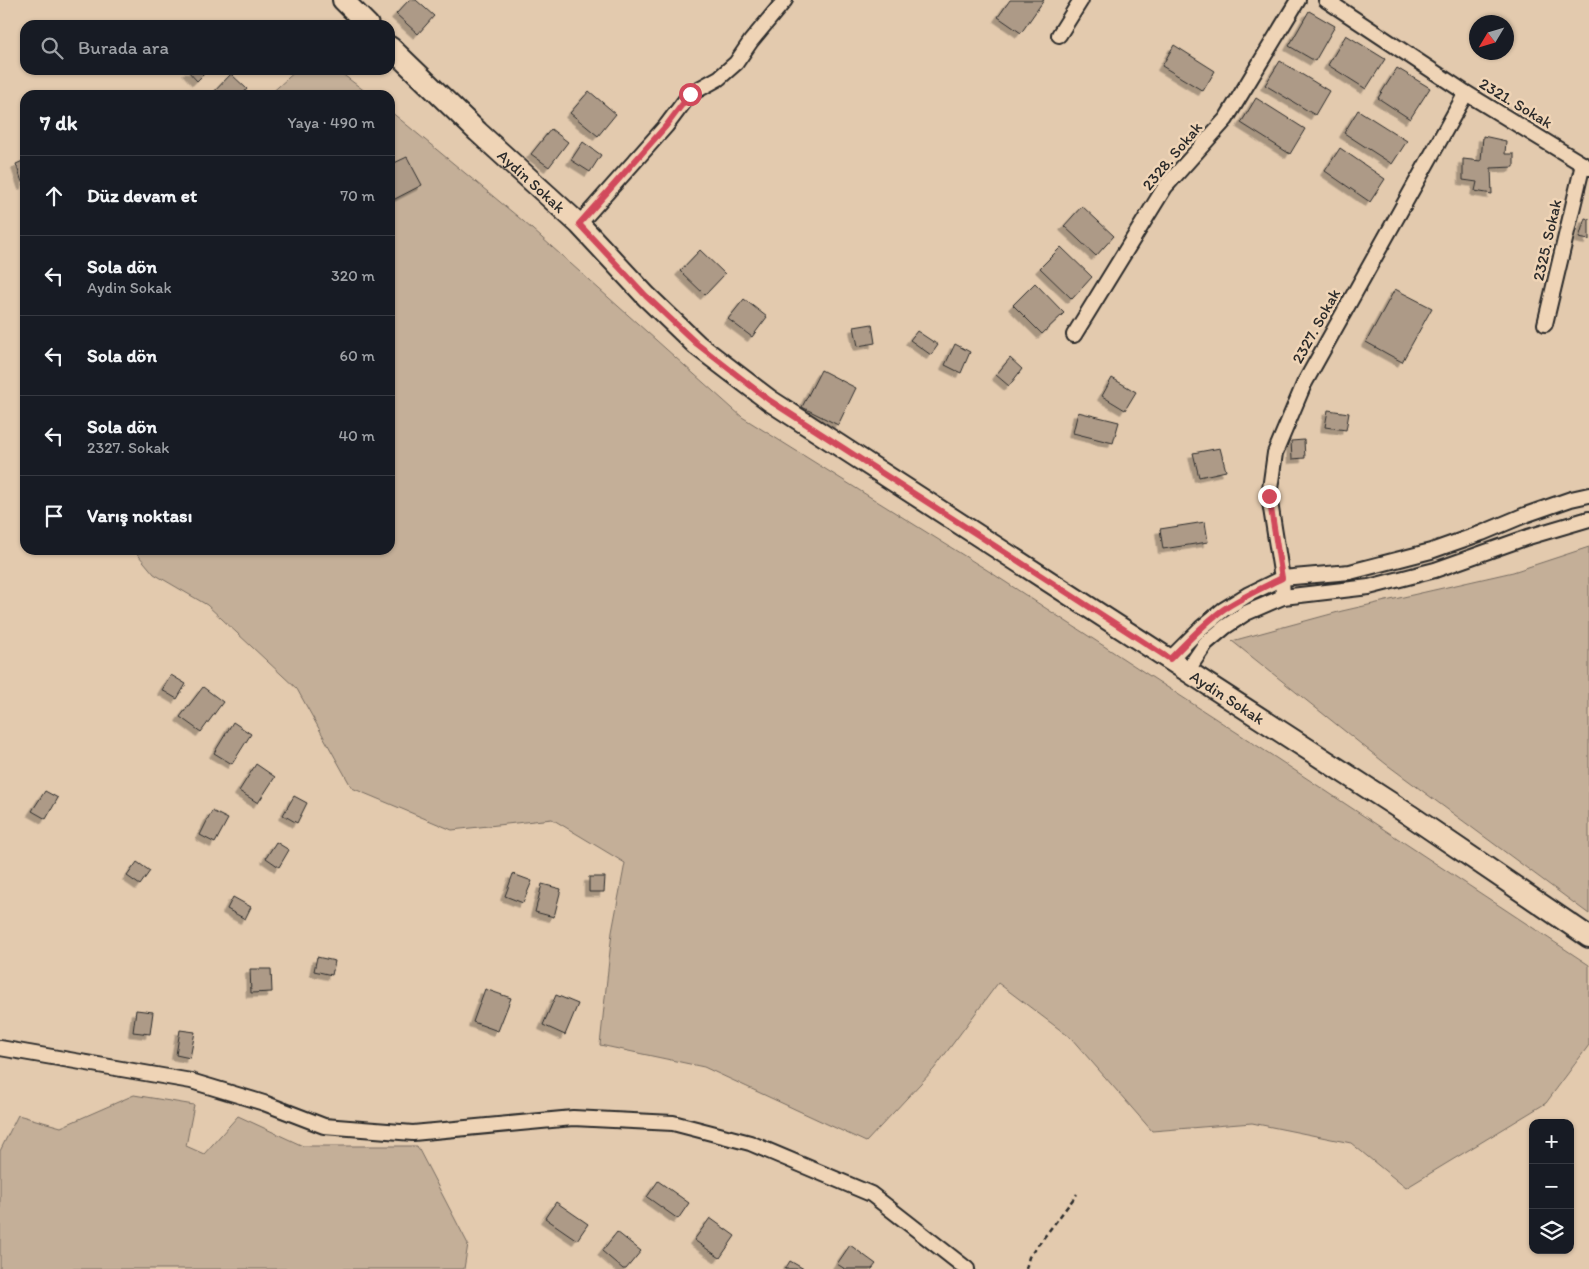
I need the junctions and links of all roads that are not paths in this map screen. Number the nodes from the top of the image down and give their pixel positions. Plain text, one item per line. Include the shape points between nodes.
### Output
1 (343, 0) edge
2 (785, 0) edge
3 (1081, 0) edge
4 (1298, 0) edge
5 (1326, 0) edge
6 (363, 20) edge
7 (1059, 35) dead end
8 (395, 52) edge
9 (1466, 93) junction
10 (1586, 166) edge
11 (579, 224) junction
12 (1545, 324) dead end
13 (1074, 336) dead end
14 (1589, 495) edge
15 (1589, 519) edge
16 (1282, 578) junction
17 (1283, 597) junction
18 (1170, 659) junction
19 (1187, 671) junction
20 (1589, 937) edge
21 (0, 1048) edge
22 (967, 1269) edge

1 - 6 street
2 - 11 street via 736,62 719,78 690,94 666,126
3 - 7 street
4 - 13 street, 2328. Sokak via 1226,119 1165,187
5 - 9 street, 2321. Sokak
8 - 11 street, Aydin Sokak
9 - 10 street, 2321. Sokak
9 - 16 street, 2327. Sokak via 1304,384 1275,453 1269,496
10 - 12 street, 2325. Sokak
11 - 18 street, Aydin Sokak via 646,296 697,344 769,400
14 - 16 street via 1525,515 1431,551 1350,572
15 - 17 street via 1435,570 1369,587
16 - 17 street, 2327. Sokak
16 - 18 street via 1223,610
17 - 19 street via 1224,627 1206,643
18 - 19 street, Aydin Sokak
19 - 20 street, Aydin Sokak via 1411,816
21 - 22 street via 191,1081 264,1103 324,1126 413,1133 573,1118 673,1123 750,1143 871,1194

